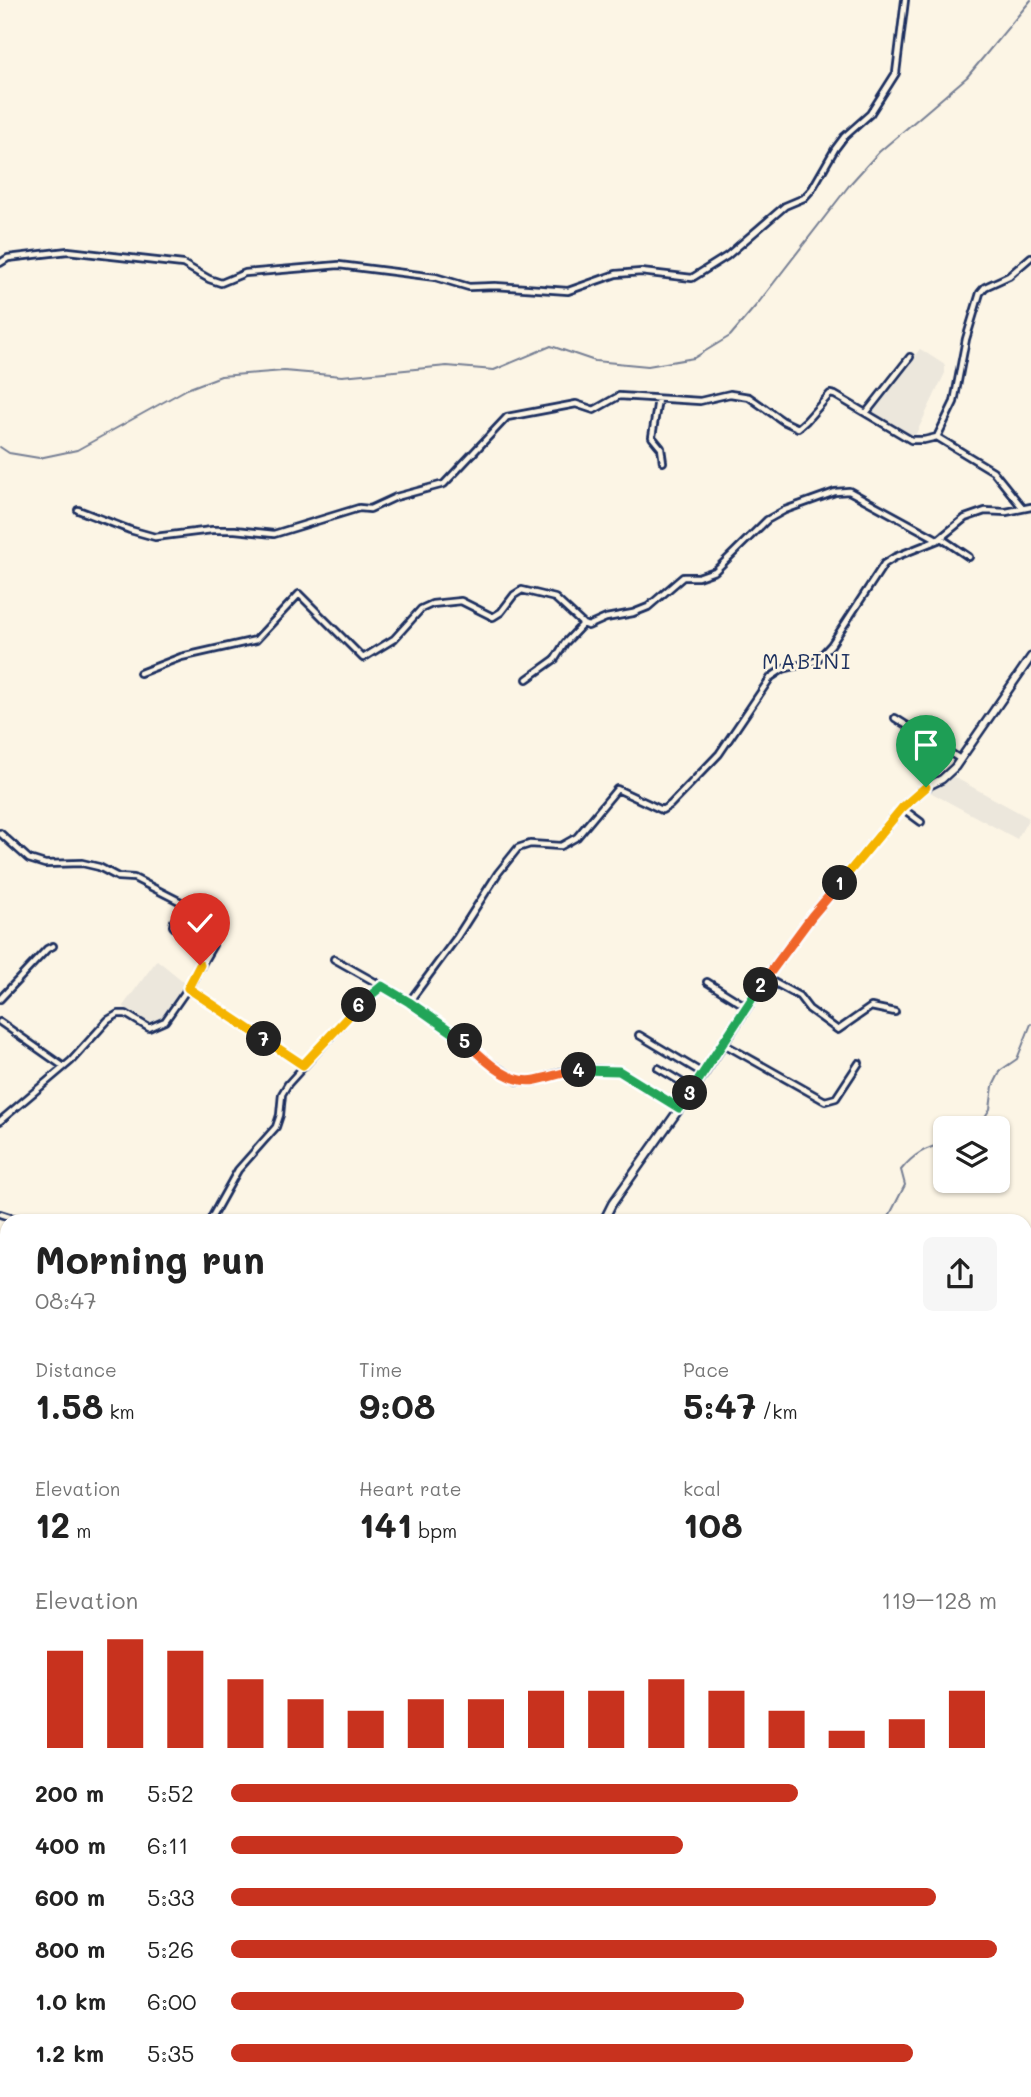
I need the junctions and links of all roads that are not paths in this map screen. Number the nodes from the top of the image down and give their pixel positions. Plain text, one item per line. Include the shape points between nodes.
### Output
1 (905, 0) edge
2 (1031, 257) edge
3 (0, 263) edge
4 (910, 357) dead end
5 (658, 399) junction
6 (866, 413) junction
7 (937, 437) junction
8 (663, 462) dead end
9 (1031, 507) edge
10 (1022, 508) junction
11 (78, 510) dead end
12 (939, 539) junction
13 (969, 557) dead end
14 (583, 624) junction
15 (1031, 657) edge
16 (140, 673) dead end
17 (527, 679) dead end
18 (895, 718) dead end
19 (960, 759) junction
20 (902, 808) junction
21 (921, 822) dead end
22 (0, 833) edge
23 (53, 946) dead end
24 (334, 959) dead end
25 (766, 978) junction
26 (707, 982) dead end
27 (382, 986) junction
28 (188, 988) junction
29 (0, 999) edge
30 (409, 1002) junction
31 (748, 1007) junction
32 (895, 1012) dead end
33 (0, 1022) edge
34 (639, 1035) dead end
35 (724, 1044) junction
36 (859, 1063) dead end
37 (303, 1065) junction
38 (64, 1067) junction
39 (658, 1068) dead end
40 (704, 1074) junction
41 (693, 1088) junction
42 (679, 1108) junction
43 (0, 1121) edge
44 (214, 1214) edge
45 (607, 1214) edge

1 - 3 street via 895,73 870,114 844,137 804,198 772,215 727,256 692,278 615,274 568,291 469,287 435,277 339,265 244,273 221,283 183,264 68,251 8,258
2 - 7 street via 980,293 954,401
4 - 6 street
5 - 6 street via 749,397 798,428 830,394
5 - 8 street via 652,437 662,447
5 - 11 street via 620,396 594,410 576,404 507,417 444,484 274,534 212,530 155,537
6 - 7 street via 911,440
7 - 10 street via 993,471
9 - 10 street
10 - 12 street via 965,518
12 - 13 street
12 - 14 street via 849,491 835,492 774,516 715,571 683,577 648,607 590,626
12 - 30 street via 884,564 831,645 816,661 783,669 771,677 719,754 670,805 662,810 617,789 577,837 561,846 519,848
14 - 16 street via 555,598 524,591 493,617 465,602 440,602 424,607 394,639 363,658 299,594 256,640 181,657
14 - 17 street via 555,659
15 - 19 street
18 - 19 street
19 - 20 street via 942,779
20 - 21 street
20 - 25 street
22 - 28 street via 29,859 99,867 118,877 134,878 181,902 185,907 173,926 214,945
23 - 29 street
24 - 27 street
25 - 31 street
25 - 32 street via 799,996 838,1030 870,1007
26 - 31 street
27 - 30 street
27 - 37 street
28 - 37 street
28 - 38 street via 165,1021 154,1027 145,1027 126,1014 108,1020
30 - 42 street via 518,1081 590,1069 619,1071
31 - 35 street
33 - 38 street
34 - 40 street
35 - 36 street via 825,1101 836,1098
35 - 40 street
37 - 44 street via 282,1094 275,1126 239,1170
38 - 43 street
39 - 41 street
40 - 41 street
41 - 42 street
42 - 45 street

